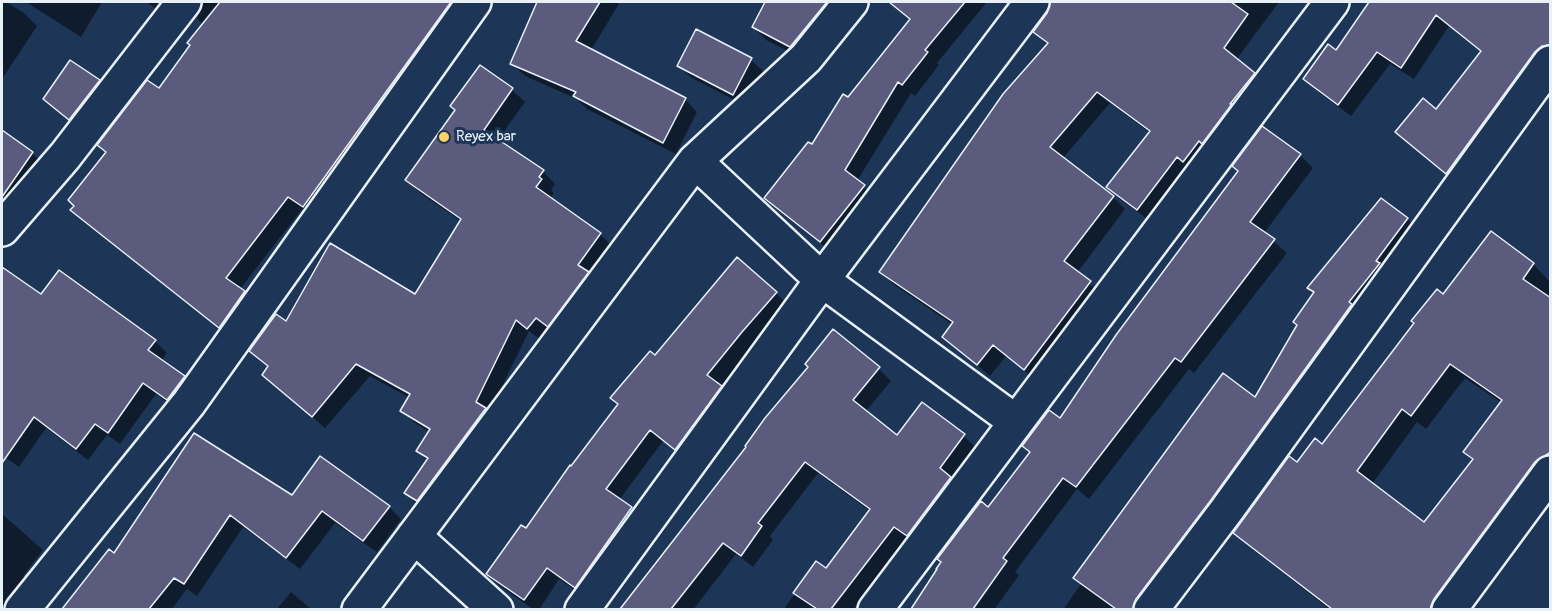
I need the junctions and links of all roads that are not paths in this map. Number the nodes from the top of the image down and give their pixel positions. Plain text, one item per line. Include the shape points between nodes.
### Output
1 (184, 2) edge
2 (474, 2) edge
3 (851, 2) edge
4 (1032, 2) edge
5 (1332, 2) edge
6 (1551, 63) edge
7 (695, 161) junction
8 (2, 229) edge
9 (822, 280) junction
10 (1016, 422) junction
11 (1551, 473) edge
12 (414, 536) junction
13 (22, 609) edge
14 (358, 609) edge
15 (496, 609) edge
16 (582, 609) edge
17 (875, 609) edge
18 (1151, 609) edge
19 (1449, 609) edge

1 - 8 street via 66,156
2 - 13 street via 189,403
3 - 7 street via 806,58
4 - 9 street
5 - 10 street
6 - 18 street
7 - 9 street
7 - 12 street
9 - 10 street
9 - 16 street
10 - 17 street
11 - 19 street
12 - 14 street
12 - 15 street

